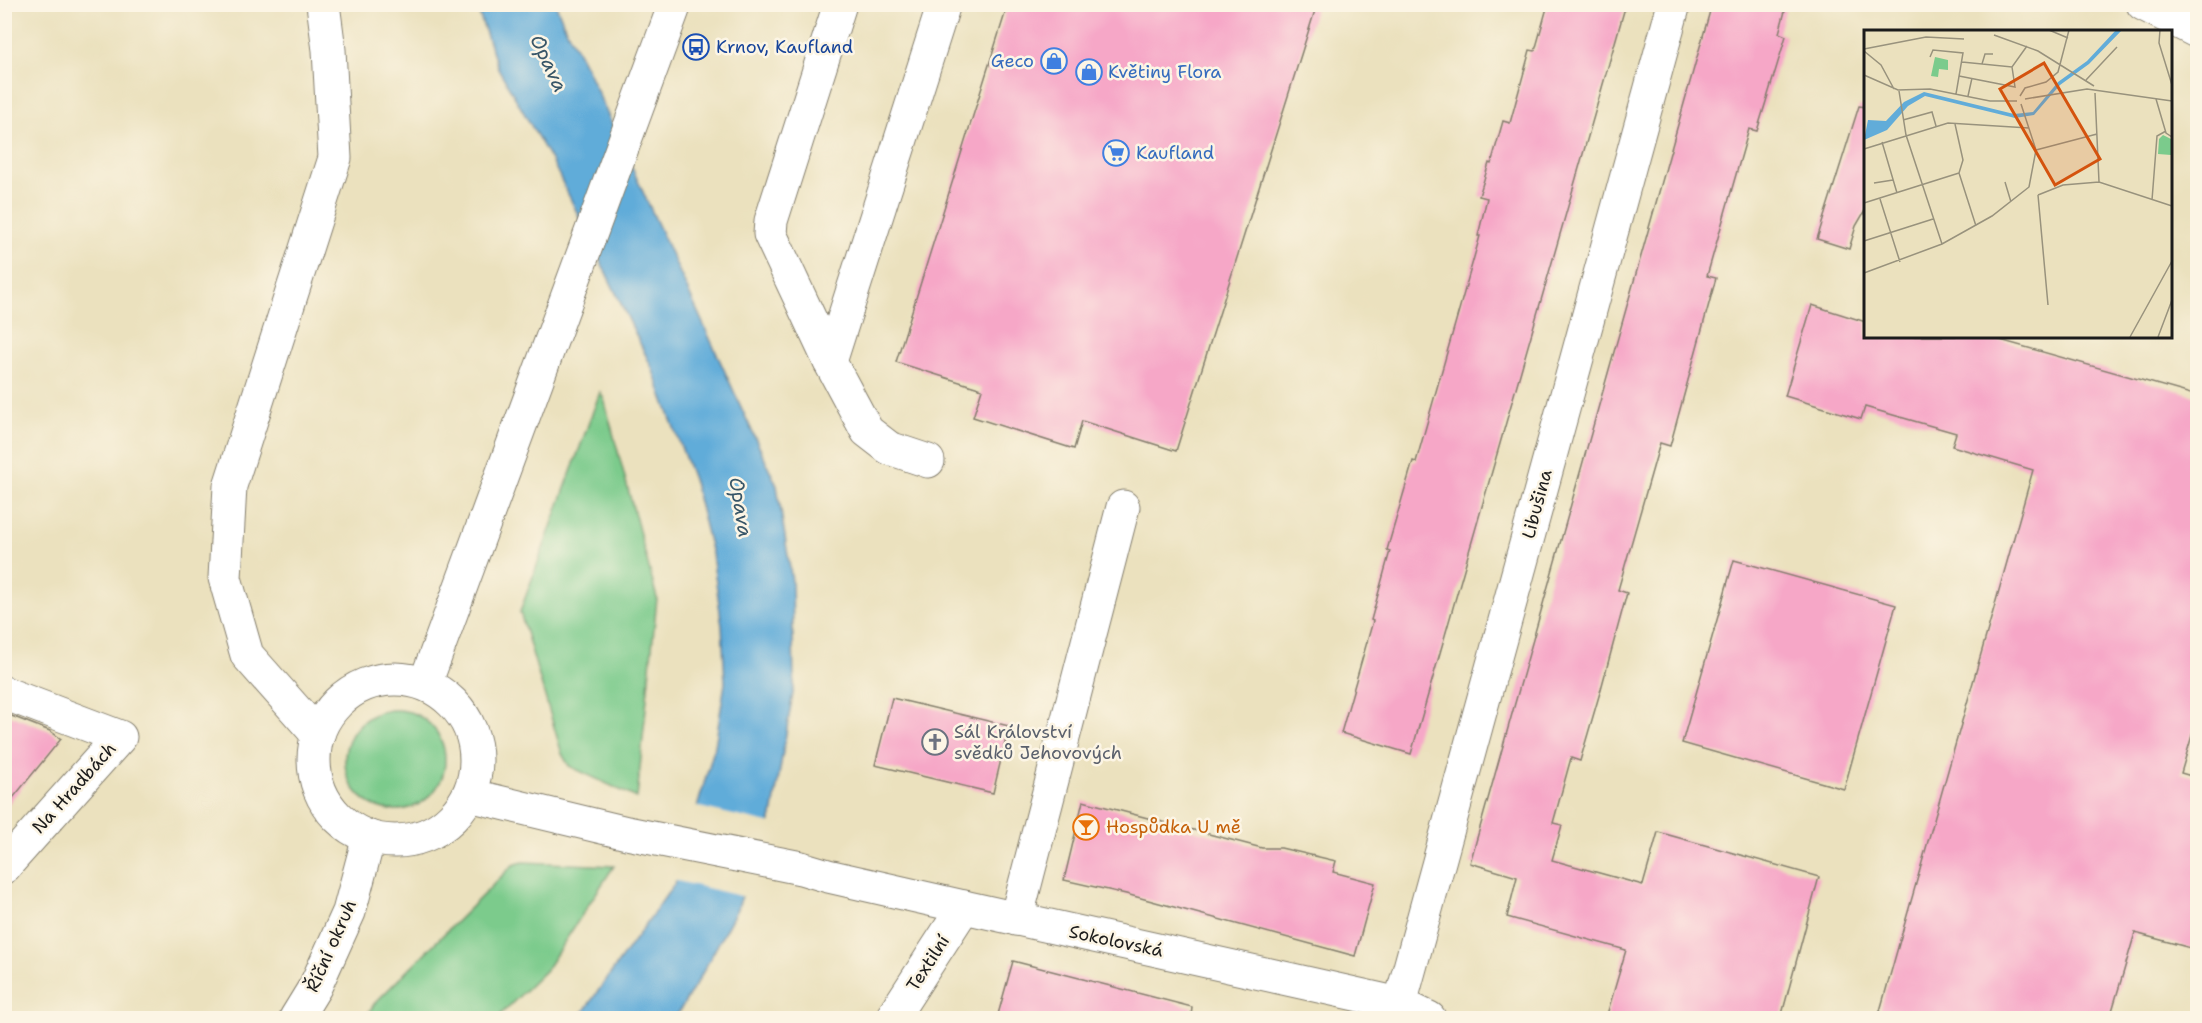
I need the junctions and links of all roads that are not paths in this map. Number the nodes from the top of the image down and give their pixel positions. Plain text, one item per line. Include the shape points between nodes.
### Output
1 (323, 4) edge
2 (675, 4) edge
3 (840, 4) edge
4 (944, 4) edge
5 (1674, 4) edge
6 (2143, 4) edge
7 (2198, 32) edge
8 (830, 362) junction
9 (928, 461) dead end
10 (1123, 507) dead end
11 (425, 684) junction
12 (4, 693) edge
13 (318, 735) junction
14 (469, 795) junction
15 (369, 837) junction
16 (4, 867) edge
17 (964, 907) junction
18 (1016, 919) junction
19 (1400, 1004) junction
20 (296, 1018) edge
21 (892, 1018) edge
22 (1430, 1018) edge

1 - 13 street via 335,158 230,486 225,578 247,655
2 - 11 street
3 - 8 street via 770,234
4 - 8 street
5 - 19 street, Libušina
6 - 7 street
8 - 9 street via 867,430 889,448
10 - 18 street
11 - 13 street via 399,679 373,682 349,693 330,712
11 - 14 street via 448,698 465,718 474,743 476,769
12 - 16 street, Na Hradbách via 120,736
13 - 15 street via 314,760 318,785 329,807 346,825
14 - 15 street via 438,830 416,839 392,842
14 - 17 street, Sokolovská
15 - 20 street, Říční okruh via 349,912 315,987
17 - 18 street, Sokolovská
17 - 21 street, Textilní
18 - 19 street, Sokolovská
19 - 22 street, Sokolovská

